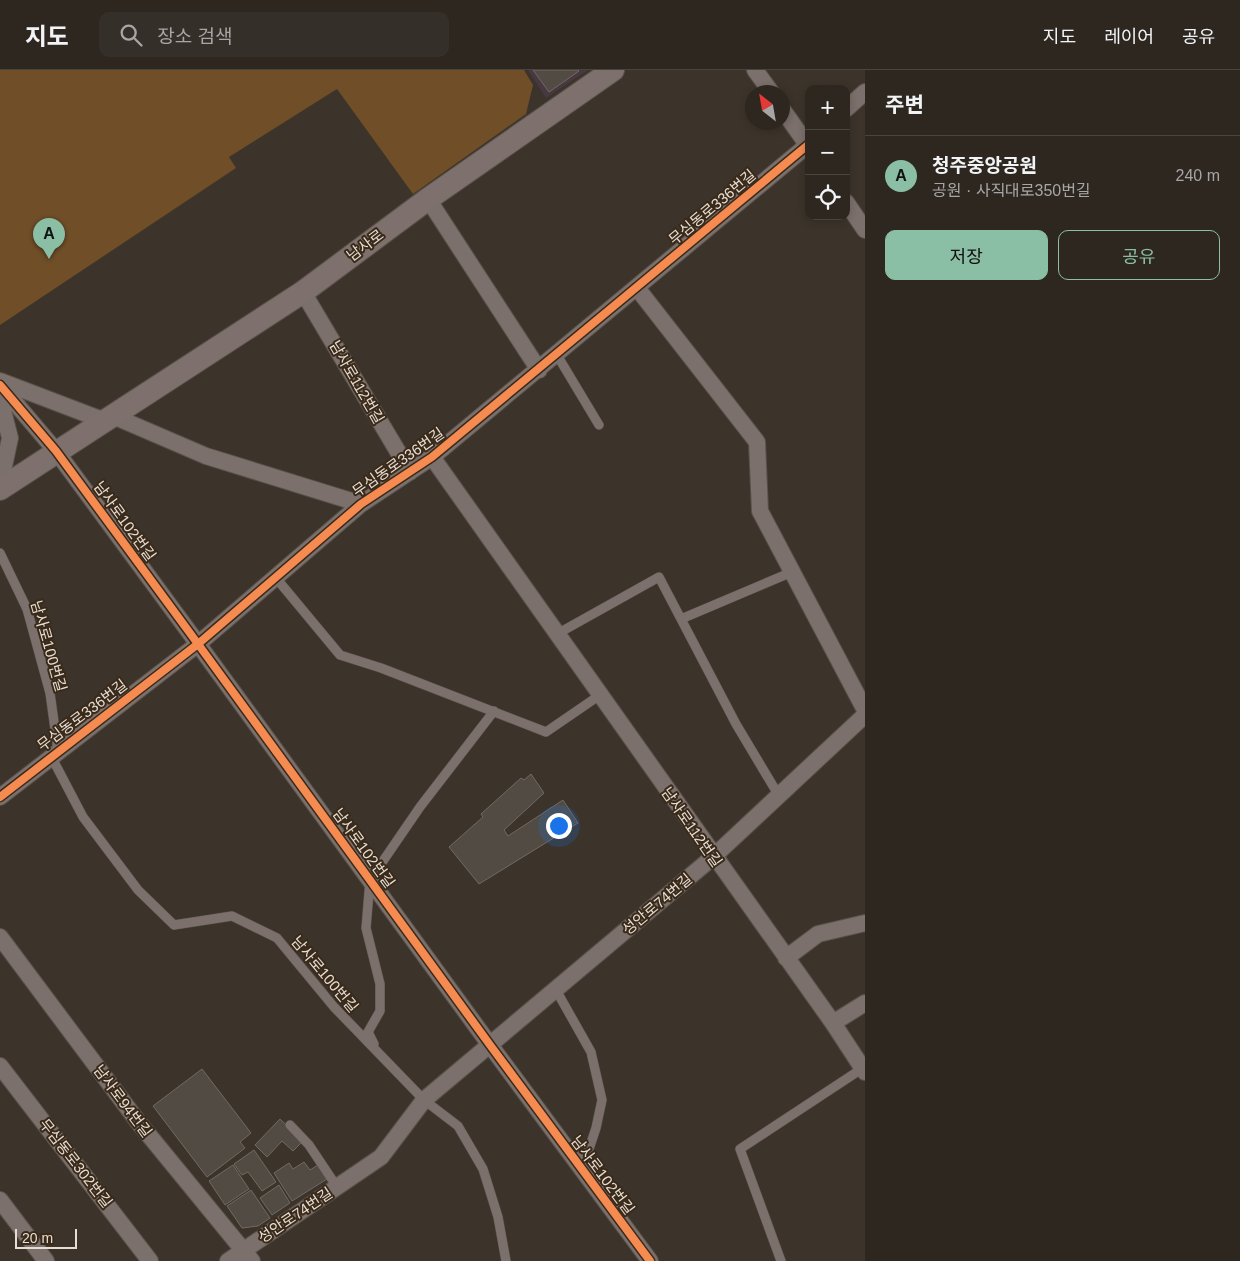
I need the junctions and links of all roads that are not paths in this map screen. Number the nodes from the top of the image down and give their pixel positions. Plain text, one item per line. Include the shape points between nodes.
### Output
1 (613, 70) edge
2 (755, 70) edge
3 (766, 85) edge
4 (865, 92) edge
5 (850, 106) edge
6 (790, 120) edge
7 (805, 141) edge
8 (805, 148) edge
9 (428, 199) junction
10 (850, 208) edge
11 (865, 230) edge
12 (637, 288) junction
13 (303, 292) junction
14 (557, 355) junction
15 (539, 370) junction
16 (0, 381) edge
17 (0, 384) edge
18 (0, 399) edge
19 (109, 418) junction
20 (599, 425) dead end
21 (56, 451) junction
22 (432, 457) junction
23 (410, 472) junction
24 (0, 487) edge
25 (362, 504) junction
26 (0, 553) edge
27 (792, 572) junction
28 (276, 578) junction
29 (681, 619) junction
30 (557, 634) junction
31 (198, 644) junction
32 (600, 695) junction
33 (865, 710) edge
34 (494, 711) junction
35 (865, 715) edge
36 (55, 753) junction
37 (779, 796) junction
38 (0, 797) edge
39 (714, 857) junction
40 (370, 880) junction
41 (865, 923) edge
42 (0, 937) edge
43 (786, 958) junction
44 (556, 990) junction
45 (865, 1003) edge
46 (833, 1023) junction
47 (490, 1046) junction
48 (377, 1051) junction
49 (0, 1066) edge
50 (864, 1070) edge
51 (424, 1100) junction
52 (290, 1125) dead end
53 (582, 1170) junction
54 (337, 1187) junction
55 (0, 1200) edge
56 (248, 1256) edge
57 (46, 1261) edge
58 (150, 1261) edge
59 (228, 1261) edge
60 (506, 1261) edge
61 (650, 1261) edge
62 (781, 1261) edge

1 - 9 street, 남사로
2 - 3 street
4 - 5 street
6 - 7 street
8 - 12 street, 무심동로336번길
9 - 13 street, 남사로
9 - 15 street
10 - 11 street
12 - 14 street, 무심동로336번길
12 - 27 street via 757,442 760,511
13 - 19 street, 남사로
13 - 23 street, 남사로112번길
14 - 15 street, 무심동로336번길
14 - 20 lane
15 - 22 street, 무심동로336번길
16 - 19 street
17 - 21 street, 남사로102번길
18 - 24 street via 10,438
19 - 21 street, 남사로
19 - 25 street via 206,456
21 - 24 street, 남사로
21 - 31 street, 남사로102번길
22 - 23 street, 무심동로336번길
22 - 30 street, 남사로112번길
23 - 25 street, 무심동로336번길
25 - 28 street, 무심동로336번길
26 - 36 lane, 남사로100번길 via 27,609 50,694
27 - 29 lane
27 - 33 street
28 - 31 street, 무심동로336번길
28 - 34 lane via 340,655
29 - 30 lane via 659,577
29 - 37 lane via 736,724
30 - 32 street, 남사로112번길
31 - 36 street, 무심동로336번길
31 - 40 street, 남사로102번길
32 - 34 lane via 546,732
32 - 39 street, 남사로112번길
34 - 40 lane, 남사로102번길 via 420,807
35 - 37 street, 성안로74번길
36 - 38 street, 무심동로336번길
36 - 48 lane, 남사로100번길 via 83,818 138,890 174,925 232,916 277,938 334,1007
37 - 39 street, 성안로74번길
39 - 43 street, 남사로112번길
39 - 44 street, 성안로74번길
40 - 47 street, 남사로102번길
40 - 48 lane via 366,928 380,984 380,1011 368,1032
41 - 43 street via 818,934
42 - 56 street, 남사로94번길 via 139,1123
43 - 46 street, 남사로112번길
44 - 47 street, 성안로74번길
44 - 53 lane via 591,1052 602,1100
45 - 46 street
46 - 50 street, 남사로112번길
47 - 51 street, 성안로74번길
47 - 53 street, 남사로102번길
48 - 51 lane, 남사로100번길
49 - 58 street, 무심동로302번길
50 - 62 lane, 남사로112번길 via 740,1149
51 - 54 street, 성안로74번길 via 381,1157
51 - 60 lane, 남사로100번길 via 458,1126 483,1169 498,1217
52 - 54 lane, 성안로74번길 via 309,1145
53 - 61 street, 남사로102번길
54 - 56 street, 성안로74번길
55 - 57 street
56 - 59 street, 성안로74번길

